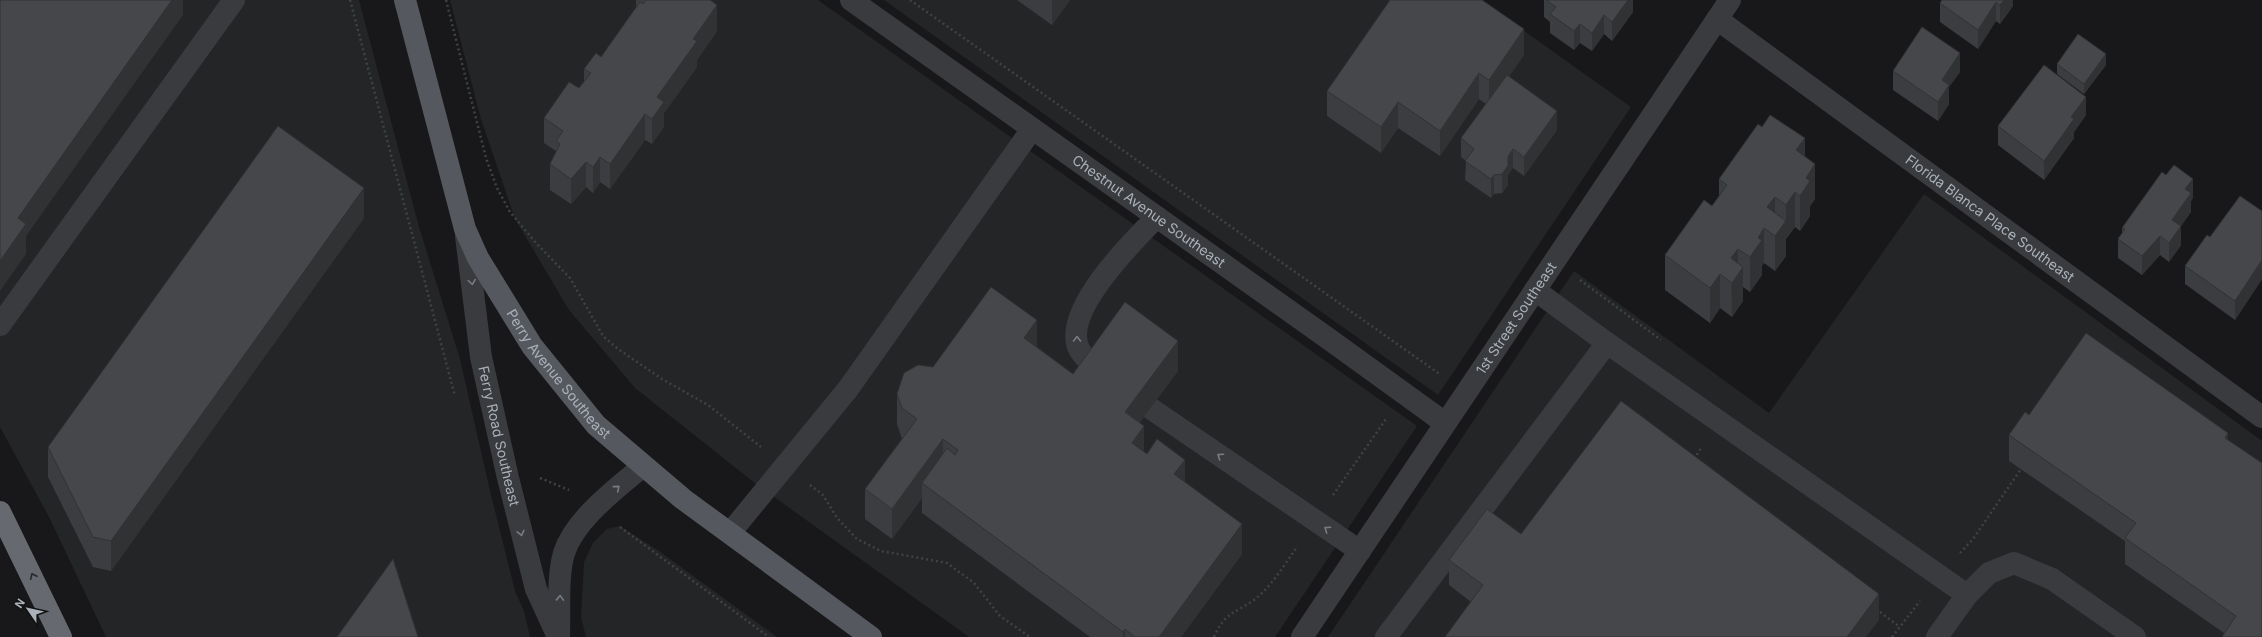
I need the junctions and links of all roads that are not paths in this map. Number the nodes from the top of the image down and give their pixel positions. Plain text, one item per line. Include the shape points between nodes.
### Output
1 (405, 0) edge
2 (851, 0) edge
3 (1730, 0) edge
4 (225, 3) edge
5 (1717, 19) junction
6 (1032, 129) junction
7 (1157, 217) junction
8 (465, 229) junction
9 (1535, 290) junction
10 (0, 325) edge
11 (1607, 343) junction
12 (1097, 370) edge
13 (1150, 408) dead end
14 (2262, 417) edge
15 (1445, 424) junction
16 (643, 466) junction
17 (0, 512) edge
18 (730, 533) junction
19 (1360, 551) junction
20 (1967, 594) junction
21 (61, 637) edge
22 (558, 637) edge
23 (871, 637) edge
24 (1302, 637) edge
25 (1386, 637) edge
26 (1936, 637) edge
27 (2135, 637) edge

1 - 8 main road, Perry Avenue Southeast
2 - 6 street, Chestnut Avenue Southeast
3 - 5 street, 1st Street Southeast
4 - 10 street
5 - 9 street, 1st Street Southeast
5 - 14 street, Florida Blanca Place Southeast
6 - 7 street, Chestnut Avenue Southeast
6 - 18 street via 848,389
12 -> 7 street via 1077,347 1077,324 1090,296 1120,254
7 - 15 street, Chestnut Avenue Southeast
8 - 16 main road, Perry Avenue Southeast via 478,258 532,346 596,426
8 -> 22 street, Ferry Road Southeast via 481,357 509,484 536,589
9 - 11 street
9 - 15 street, 1st Street Southeast
11 - 20 street
11 - 25 street
19 -> 13 street
15 - 19 street, 1st Street Southeast
16 - 18 main road, Perry Avenue Southeast
22 -> 16 street, Ferry Road Southeast via 561,571 564,554 574,530
21 -> 17 highway
18 - 23 main road, Perry Avenue Southeast
19 - 24 street, 1st Street Southeast
20 - 26 street
20 - 27 street via 1989,573 2014,563 2052,579

